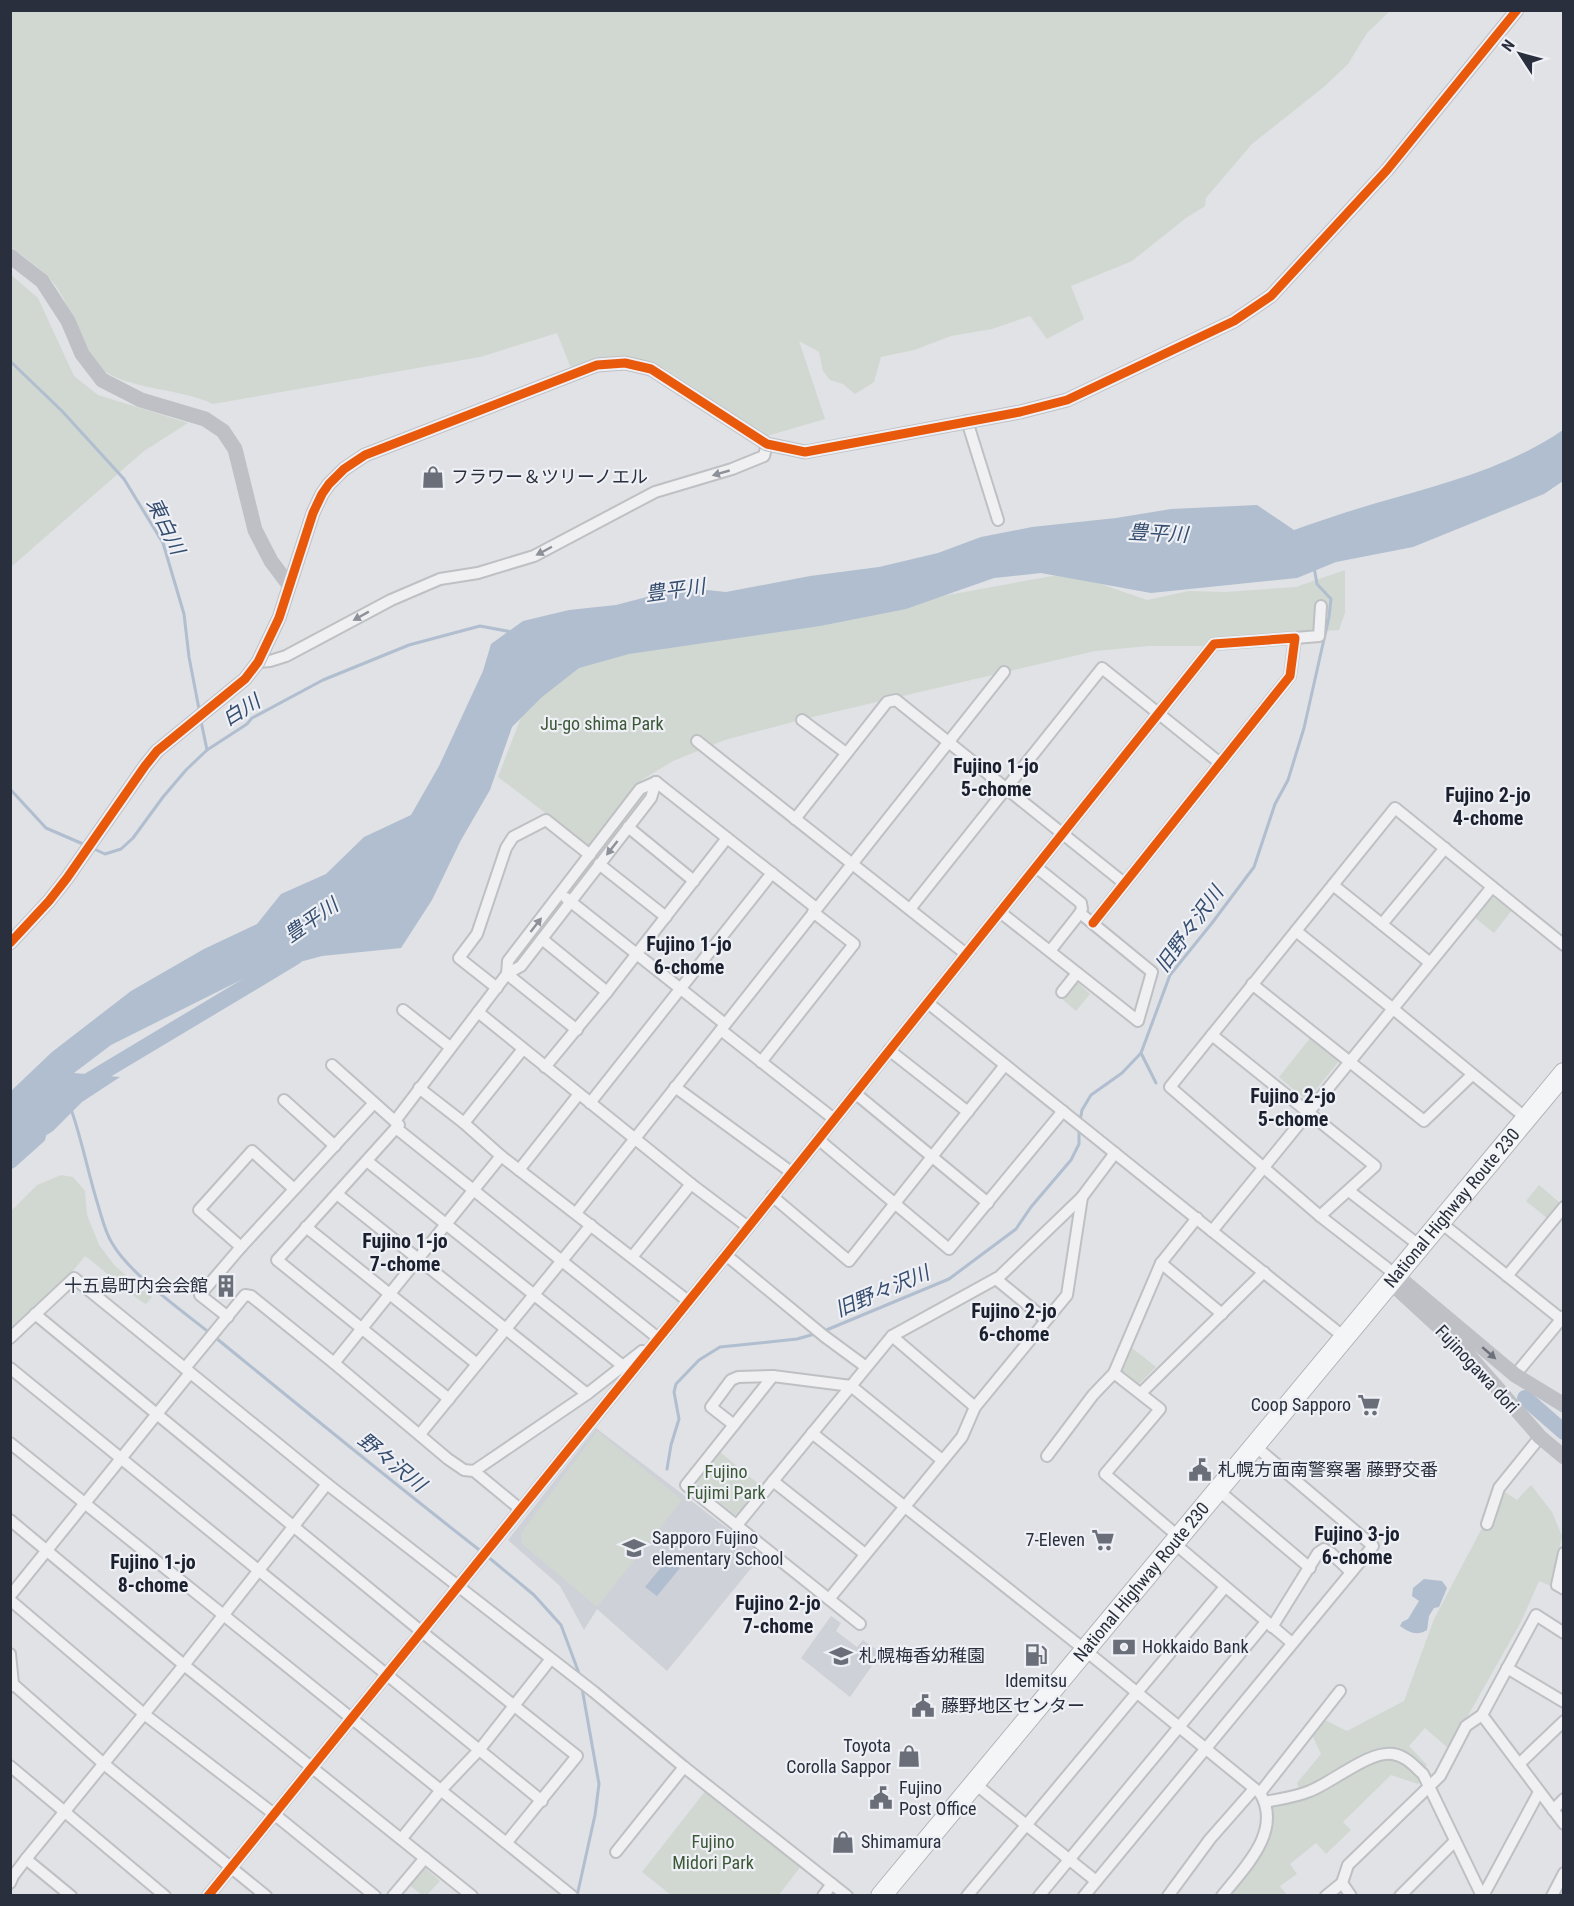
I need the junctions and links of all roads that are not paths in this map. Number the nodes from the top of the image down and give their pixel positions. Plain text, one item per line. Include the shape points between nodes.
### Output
1 (1516, 10) edge
2 (10, 256) edge
3 (967, 421) junction
4 (767, 444) junction
5 (998, 520) dead end
6 (289, 585) junction
7 (1321, 606) dead end
8 (1295, 638) junction
9 (258, 662) junction
10 (1004, 672) dead end
11 (1158, 713) junction
12 (802, 720) dead end
13 (697, 741) dead end
14 (949, 743) junction
15 (846, 753) junction
16 (1220, 763) junction
17 (656, 782) junction
18 (1006, 788) junction
19 (795, 819) junction
20 (628, 827) junction
21 (1062, 833) junction
22 (727, 838) junction
23 (1445, 848) junction
24 (590, 855) junction
25 (852, 863) junction
26 (599, 864) junction
27 (1036, 867) junction
28 (772, 873) junction
29 (694, 881) junction
30 (1124, 883) junction
31 (1333, 885) junction
32 (1492, 886) junction
33 (561, 894) junction
34 (571, 902) junction
35 (910, 909) junction
36 (815, 910) junction
37 (1000, 912) junction
38 (1080, 913) junction
39 (666, 917) junction
40 (1093, 923) junction
41 (1382, 924) junction
42 (1296, 931) junction
43 (542, 939) junction
44 (10, 943) edge
45 (1563, 945) edge
46 (1050, 951) junction
47 (637, 954) junction
48 (966, 954) junction
49 (1428, 962) junction
50 (1077, 973) junction
51 (507, 974) junction
52 (1252, 984) junction
53 (497, 988) junction
54 (681, 989) junction
55 (607, 992) junction
56 (1062, 992) dead end
57 (928, 1003) junction
58 (1392, 1008) junction
59 (403, 1010) dead end
60 (478, 1012) junction
61 (723, 1027) junction
62 (577, 1030) junction
63 (1212, 1035) junction
64 (450, 1047) junction
65 (523, 1049) junction
66 (890, 1050) junction
67 (1349, 1061) junction
68 (761, 1062) junction
69 (332, 1065) dead end
70 (1005, 1065) junction
71 (545, 1067) junction
72 (1563, 1073) edge
73 (1472, 1075) junction
74 (675, 1087) junction
75 (419, 1088) junction
76 (855, 1093) junction
77 (579, 1094) junction
78 (284, 1100) dead end
79 (590, 1102) junction
80 (374, 1103) junction
81 (1063, 1111) junction
82 (968, 1112) junction
83 (1308, 1112) junction
84 (1526, 1118) junction
85 (834, 1119) junction
86 (464, 1123) junction
87 (396, 1125) junction
88 (635, 1138) junction
89 (818, 1139) junction
90 (335, 1146) junction
91 (1115, 1153) junction
92 (501, 1156) junction
93 (932, 1157) junction
94 (367, 1161) junction
95 (1263, 1167) junction
96 (519, 1170) junction
97 (791, 1172) junction
98 (691, 1184) junction
99 (294, 1189) junction
100 (473, 1190) junction
101 (1348, 1191) junction
102 (337, 1194) junction
103 (772, 1196) junction
104 (1082, 1197) junction
105 (988, 1203) junction
106 (895, 1204) junction
107 (1563, 1207) edge
108 (576, 1213) junction
109 (1320, 1216) junction
110 (1197, 1218) junction
111 (1440, 1222) junction
112 (446, 1224) junction
113 (591, 1225) junction
114 (306, 1227) junction
115 (748, 1227) junction
116 (1212, 1231) junction
117 (1420, 1246) junction
118 (241, 1247) junction
119 (726, 1255) junction
120 (632, 1257) junction
121 (417, 1259) junction
122 (562, 1261) junction
123 (1161, 1263) junction
124 (1264, 1272) junction
125 (1507, 1276) junction
126 (1393, 1278) junction
127 (996, 1279) junction
128 (390, 1293) junction
129 (534, 1295) junction
130 (688, 1301) junction
131 (35, 1314) junction
132 (1222, 1314) junction
133 (1562, 1317) edge
134 (225, 1319) junction
135 (1046, 1320) junction
136 (362, 1329) junction
137 (506, 1329) junction
138 (892, 1336) junction
139 (1344, 1337) junction
140 (10, 1338) edge
141 (658, 1338) junction
142 (334, 1363) junction
143 (477, 1364) junction
144 (623, 1366) junction
145 (866, 1367) junction
146 (10, 1368) edge
147 (188, 1370) junction
148 (1114, 1372) junction
149 (1515, 1375) junction
150 (773, 1376) junction
151 (851, 1386) junction
152 (1141, 1393) junction
153 (587, 1394) junction
154 (449, 1399) junction
155 (1563, 1405) edge
156 (975, 1407) junction
157 (157, 1413) junction
158 (734, 1425) junction
159 (812, 1433) junction
160 (420, 1434) junction
161 (1540, 1437) junction
162 (10, 1443) edge
163 (1255, 1446) junction
164 (1047, 1456) dead end
165 (1563, 1456) edge
166 (122, 1458) junction
167 (942, 1460) junction
168 (474, 1471) junction
169 (773, 1481) junction
170 (327, 1484) junction
171 (1218, 1490) junction
172 (84, 1503) junction
173 (903, 1507) junction
174 (520, 1509) junction
175 (10, 1520) edge
176 (1487, 1524) dead end
177 (737, 1525) junction
178 (294, 1526) junction
179 (1176, 1540) junction
180 (48, 1550) junction
181 (1563, 1553) edge
182 (865, 1554) junction
183 (1310, 1568) junction
184 (258, 1570) junction
185 (1351, 1572) junction
186 (458, 1587) junction
187 (1225, 1587) junction
188 (1563, 1589) edge
189 (10, 1598) edge
190 (829, 1599) junction
191 (222, 1615) junction
192 (860, 1624) dead end
193 (1269, 1624) junction
194 (422, 1632) junction
195 (1563, 1633) edge
196 (1292, 1643) junction
197 (1084, 1650) junction
198 (10, 1654) edge
199 (550, 1660) junction
200 (184, 1665) junction
201 (1507, 1668) junction
202 (387, 1675) junction
203 (12, 1685) edge
204 (1340, 1691) dead end
205 (1136, 1693) junction
206 (1563, 1702) edge
207 (514, 1705) junction
208 (144, 1714) junction
209 (1482, 1715) junction
210 (351, 1719) junction
211 (1563, 1720) edge
212 (1180, 1727) junction
213 (1206, 1748) junction
214 (480, 1749) junction
215 (104, 1764) junction
216 (1519, 1764) junction
217 (10, 1766) edge
218 (313, 1766) junction
219 (684, 1767) junction
220 (974, 1783) junction
221 (1428, 1785) junction
222 (441, 1790) junction
223 (1539, 1792) junction
224 (1260, 1795) junction
225 (1563, 1799) edge
226 (542, 1801) junction
227 (1553, 1809) junction
228 (65, 1811) junction
229 (274, 1814) junction
230 (1563, 1824) edge
231 (1026, 1825) junction
232 (402, 1838) junction
233 (1455, 1841) junction
234 (507, 1842) junction
235 (616, 1852) dead end
236 (425, 1858) junction
237 (26, 1859) junction
238 (1069, 1860) junction
239 (231, 1867) junction
240 (1563, 1873) edge
241 (1096, 1881) junction
242 (10, 1883) edge
243 (1342, 1883) junction
244 (832, 1884) junction
245 (570, 1894) edge
246 (71, 1896) edge
247 (165, 1896) edge
248 (208, 1896) edge
249 (266, 1896) edge
250 (375, 1896) edge
251 (393, 1896) edge
252 (472, 1896) edge
253 (823, 1896) edge
254 (847, 1896) edge
255 (881, 1896) edge
256 (967, 1896) edge
257 (1040, 1896) edge
258 (1084, 1896) edge
259 (1168, 1896) edge
260 (1222, 1896) edge
261 (1326, 1896) edge
262 (1351, 1896) edge
263 (1400, 1896) edge
264 (1483, 1896) edge
265 (1552, 1896) edge

1 - 3 street via 1387,170 1270,296 1234,321 1067,400
2 - 6 street via 42,281 68,321 82,354 102,380 141,399 205,419 223,430 235,449 255,530
3 - 4 street via 805,452
3 - 5 street
4 - 6 street via 651,369 626,363 597,365 365,455 344,469 329,484 313,513
4 -> 9 street via 764,456 655,492 534,556 478,573 440,579 286,656
6 - 9 street via 279,618
7 - 8 street via 1320,636
8 - 11 street via 1214,644
8 - 16 street via 1290,676
9 - 44 street via 245,680 157,751 50,901
10 - 14 street
11 - 16 street
11 - 18 street via 1102,668
11 - 21 street
12 - 15 street
13 - 19 street
14 - 15 street via 896,700 887,702
14 - 18 street
14 - 25 street
15 - 19 street
16 - 30 street
17 - 20 street via 651,798
17 - 22 street
17 - 24 street via 640,789
18 - 21 street
18 - 35 street
19 - 25 street
20 -> 26 street
20 - 29 street
21 - 27 street
21 - 30 street
22 - 28 street
22 - 29 street
23 - 31 street via 1395,808
23 - 32 street
23 - 41 street
24 - 33 street
24 - 53 street via 546,820 513,837 477,934 459,958
25 - 35 street
25 - 36 street
26 - 34 street
26 - 39 street
27 - 37 street
27 - 38 street via 1081,903
28 - 36 street
28 - 54 street
29 - 39 street
30 - 40 street
31 - 41 street
31 - 42 street
32 - 45 street
32 - 49 street
33 - 34 street
51 -> 33 street via 508,961
34 - 43 street
34 - 47 street
35 - 48 street
36 - 61 street
36 - 68 street via 854,944
37 - 46 street
37 - 48 street
38 - 40 street
38 - 46 street
39 - 47 street
40 - 50 street via 1152,972 1138,1021
41 - 49 street
42 - 52 street
42 - 58 street
43 - 51 street via 521,966
43 - 55 street
46 - 50 street
47 - 54 street
47 - 55 street
48 - 57 street
49 - 58 street
50 - 56 street
51 - 53 street
51 - 62 street
52 - 63 street
52 - 67 street
53 - 60 street
54 - 61 street
54 - 79 street
55 - 62 street
57 - 66 street
57 - 70 street
58 - 67 street
58 - 73 street
59 - 64 street
60 - 64 street
60 - 65 street
61 - 68 street
61 - 74 street
62 - 71 street
63 - 83 street
63 - 95 street via 1170,1088
64 - 75 street
65 - 71 street
65 - 86 street
66 - 76 street
66 - 82 street
67 - 73 street via 1425,1121
67 - 83 street
68 - 85 street
69 - 80 street
70 - 81 street
70 - 82 street
71 - 77 street
72 - 84 highway, National Highway Route 230
73 - 84 street
74 - 88 street
74 - 97 street
75 - 86 street
75 - 87 street
76 - 85 street
76 - 93 street
77 - 79 street
77 - 96 street
78 - 90 street
79 - 88 street
80 - 87 street
80 - 90 street
81 - 91 street
81 - 105 street
82 - 93 street
83 - 95 street
83 - 101 street via 1375,1166
84 - 111 highway, National Highway Route 230
85 - 89 street
86 - 92 street
87 - 94 street
87 - 100 street
88 - 98 street
88 - 108 street
89 - 97 street
89 - 106 street
90 - 99 street
91 - 104 street
91 - 110 street
92 - 96 street
92 - 100 street
93 - 105 street
93 - 106 street
94 - 102 street
94 - 112 street
95 - 109 street
95 - 116 street
96 - 108 street
97 - 103 street
98 - 115 street
98 - 120 street
99 - 118 street
99 - 118 street via 252,1151 200,1210
100 - 112 street
100 - 122 street
101 - 109 street
101 - 117 street
102 - 114 street
102 - 121 street
103 - 106 street via 849,1261
103 - 115 street
104 - 127 street
104 - 135 street via 1068,1295
105 - 106 street via 950,1249
107 - 125 street
108 - 113 street
109 - 126 street
110 - 116 street
110 - 123 street
111 - 117 highway, National Highway Route 230
111 - 125 street
112 - 121 street
112 - 129 street
113 - 120 street
113 - 122 street
114 - 128 street
114 - 136 street via 277,1260
115 - 119 street
116 - 124 street
117 - 126 highway, National Highway Route 230
118 - 134 street via 200,1295
119 - 130 street
119 - 145 street
120 - 130 street
121 - 128 street
121 - 137 street
122 - 129 street
122 - 141 street
123 - 132 street
123 - 148 street
124 - 132 street
124 - 139 street
125 - 133 street
126 - 139 highway, National Highway Route 230
126 -> 149 street, Fujinogawa dori
126 - 161 street, Fujinogawa dori via 1464,1350
127 - 135 street
127 - 138 street
128 - 136 street
128 - 143 street
129 - 137 street
129 - 144 street
130 - 141 street
131 - 140 street
131 - 147 street via 74,1278
131 - 157 street
132 - 152 street
133 - 149 street
134 - 142 street via 245,1295 251,1296
134 - 147 street
135 - 156 street
136 - 142 street
136 - 154 street
137 - 143 street
137 - 153 street
138 - 145 street
138 - 156 street
139 - 163 highway, National Highway Route 230
141 - 144 street
141 - 174 street
142 - 160 street
143 - 154 street
144 - 153 street
145 - 151 street
146 - 166 street
147 - 157 street
147 - 170 street
148 - 152 street
148 - 164 street
149 - 155 street, Fujinogawa dori
150 - 151 street
150 - 158 street
150 - 158 street via 731,1380 711,1407
151 - 159 street
151 - 167 street
152 - 179 street via 1160,1409 1105,1474
153 - 168 street
154 - 160 street
156 - 167 street via 962,1437
157 - 166 street
157 - 178 street
158 - 177 street via 686,1485
159 - 169 street
159 - 173 street
160 - 168 street via 464,1470
161 - 165 street, Fujinogawa dori
161 - 176 street via 1499,1488
162 - 172 street
163 - 171 highway, National Highway Route 230
163 - 185 street via 1373,1546
166 - 172 street
166 - 184 street
167 - 173 street
168 - 174 street
169 - 177 street
169 - 182 street
170 - 178 street
170 - 186 street
171 - 179 highway, National Highway Route 230
171 - 183 street
172 - 180 street
172 - 191 street
173 - 182 street
173 - 197 street
174 - 186 street
175 - 180 street
177 - 190 street
178 - 184 street
178 - 194 street
179 - 187 street
179 - 197 highway, National Highway Route 230
180 - 189 street
180 - 200 street
181 - 188 street via 1557,1585
182 - 190 street
183 - 185 street via 1324,1549
183 - 193 street
184 - 191 street
184 - 202 street
185 - 196 street
186 - 194 street
186 - 199 street
187 - 193 street
187 - 205 street
189 - 208 street
190 - 192 street
191 - 200 street
191 - 210 street
193 - 196 street
193 - 212 street
194 - 202 street
194 - 207 street
195 - 201 street via 1536,1615
196 - 213 street
197 - 205 street
197 - 220 highway, National Highway Route 230
198 - 203 street
199 - 207 street
199 - 219 street
200 - 208 street
200 - 218 street
201 - 206 street
201 - 209 street
202 - 210 street
202 - 214 street
203 - 215 street
204 - 224 street
205 - 212 street
205 - 231 street
207 - 214 street
207 - 226 street via 578,1756
208 - 215 street
208 - 229 street
209 - 216 street
209 - 221 street via 1466,1726 1440,1776
210 - 218 street
210 - 222 street
211 - 216 street
212 - 213 street
212 - 238 street
213 - 224 street
213 - 241 street
214 - 222 street
214 - 226 street
215 - 228 street
215 - 239 street
216 - 223 street
217 - 228 street
218 - 229 street
218 - 232 street
219 - 235 street
219 - 244 street
220 - 231 street
220 - 255 highway, National Highway Route 230
221 - 224 street via 1408,1759 1380,1754 1308,1792
221 - 233 street
221 - 243 street via 1348,1865
222 - 232 street
222 - 234 street
223 - 227 street
223 - 264 street
224 - 259 street via 1210,1839
224 - 260 street via 1267,1823 1264,1840
225 - 227 street
226 - 234 street
227 - 230 street
228 - 237 street
228 - 247 street
229 - 239 street
229 - 250 street
231 - 238 street
231 - 256 street
232 - 236 street
233 - 263 street
233 - 264 street
234 - 245 street
236 - 251 street
236 - 252 street
237 - 242 street
237 - 246 street
238 - 241 street
238 - 257 street
239 - 248 street
239 - 249 street
240 - 265 street
241 - 258 street
243 - 261 street
243 - 262 street
244 - 253 street
244 - 254 street

